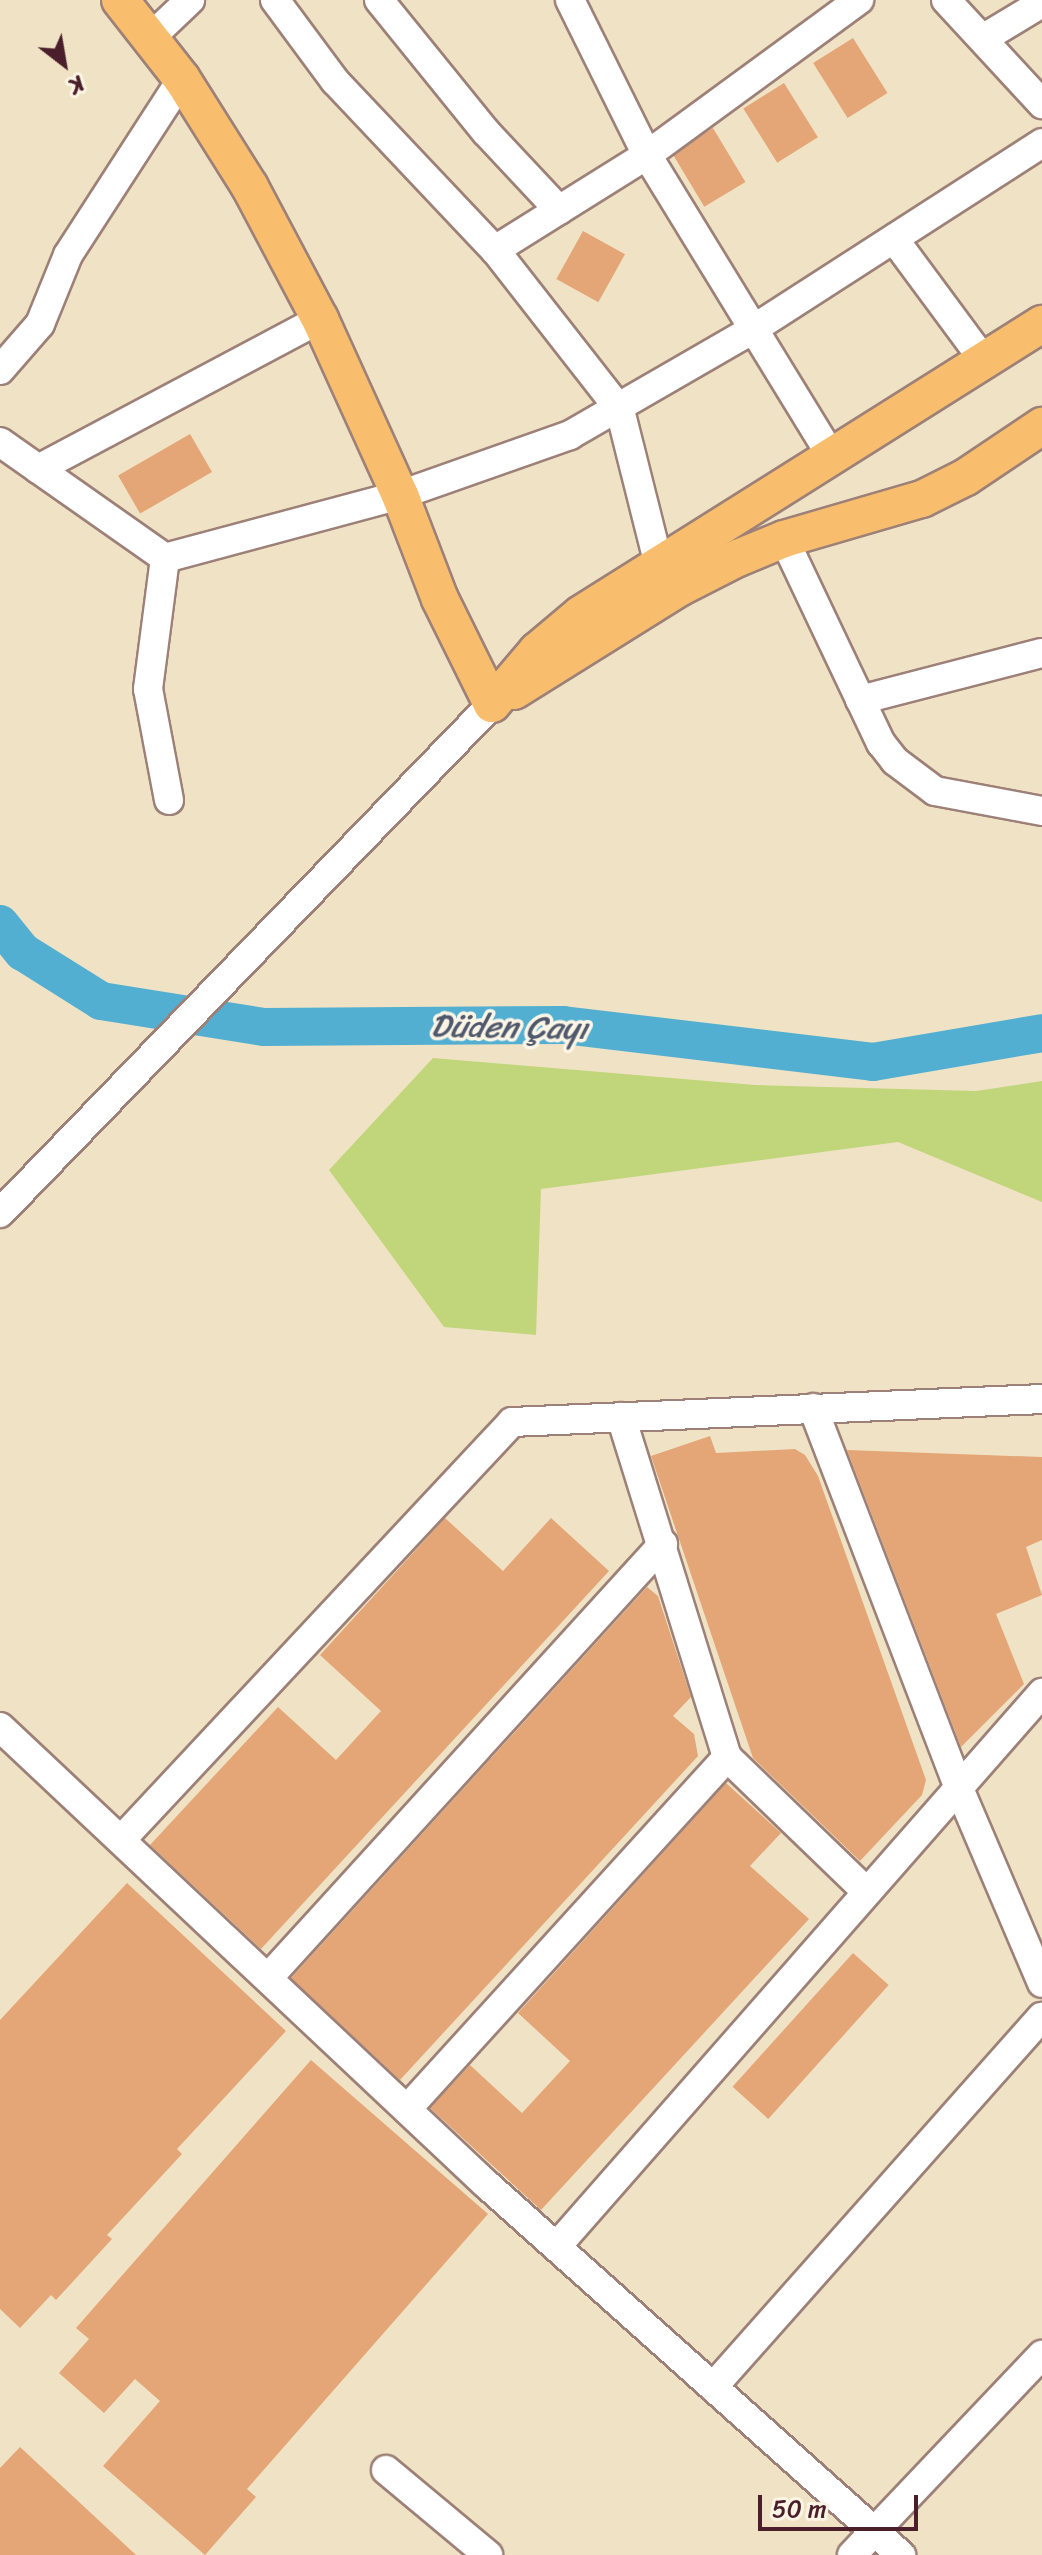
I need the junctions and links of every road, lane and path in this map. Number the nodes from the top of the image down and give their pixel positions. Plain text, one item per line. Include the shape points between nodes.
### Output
1 (120, 0) edge
2 (190, 0) edge
3 (275, 0) edge
4 (379, 0) edge
5 (859, 0) edge
6 (946, 0) edge
7 (1042, 3) edge
8 (583, 5) edge
9 (151, 37) junction
10 (984, 38) junction
11 (182, 79) junction
12 (1042, 104) edge
13 (1042, 143) edge
14 (647, 155) junction
15 (559, 210) junction
16 (894, 239) junction
17 (495, 250) junction
18 (320, 319) junction
19 (1042, 324) edge
20 (752, 330) junction
21 (985, 362) junction
22 (0, 370) edge
23 (620, 410) junction
24 (1042, 426) edge
25 (0, 442) edge
26 (833, 459) junction
27 (38, 469) junction
28 (400, 495) junction
29 (784, 539) junction
30 (165, 558) junction
31 (658, 561) junction
32 (1042, 653) edge
33 (860, 700) junction
34 (492, 704) junction
35 (169, 800) dead end
36 (1042, 811) edge
37 (0, 1213) edge
38 (1042, 1399) edge
39 (813, 1408) junction
40 (621, 1417) junction
41 (663, 1544) junction
42 (1042, 1693) edge
43 (0, 1727) edge
44 (727, 1757) junction
45 (958, 1786) junction
46 (121, 1840) junction
47 (866, 1891) junction
48 (268, 1978) junction
49 (1042, 1983) edge
50 (1042, 2017) edge
51 (407, 2109) junction
52 (557, 2246) junction
53 (1042, 2355) edge
54 (713, 2387) junction
55 (386, 2470) dead end
56 (873, 2530) junction
57 (488, 2555) edge
58 (852, 2555) edge
59 (901, 2555) edge

1 - 9 main road
2 - 9 street
3 - 17 street via 335,81
4 - 15 street via 486,132
5 - 14 street
6 - 10 street
7 - 10 street
8 - 14 street
9 - 11 main road
10 - 12 street
11 - 18 main road via 250,187
11 - 22 street via 68,255 40,324
13 - 16 street
14 - 15 street
14 - 20 street
15 - 17 street
16 - 20 street
16 - 21 street
17 - 23 street
18 - 27 street
18 - 28 main road
19 - 21 main road
20 - 23 street
20 - 26 street
21 - 26 main road
23 - 28 street via 570,435
23 - 31 street
24 - 29 main road via 966,477 922,499
25 - 27 street
26 - 31 main road
27 - 30 street
28 - 30 street
28 - 34 main road via 440,599
29 - 33 street
29 - 34 main road via 679,588
30 - 35 street via 148,689
31 - 34 main road via 537,651
32 - 33 street
33 - 36 street via 881,743 915,781 935,791
34 - 37 street
38 - 39 street
39 - 40 street
39 - 45 street
40 - 41 street
40 - 46 street via 512,1422
41 - 44 street
41 - 48 street
42 - 45 street
43 - 46 street
44 - 47 street
44 - 51 street
45 - 47 street
45 - 49 street
46 - 48 street
47 - 52 street
48 - 51 street
50 - 54 street
51 - 52 street
52 - 54 street
53 - 56 street
54 - 56 street
55 - 57 street
56 - 58 street
56 - 59 street

